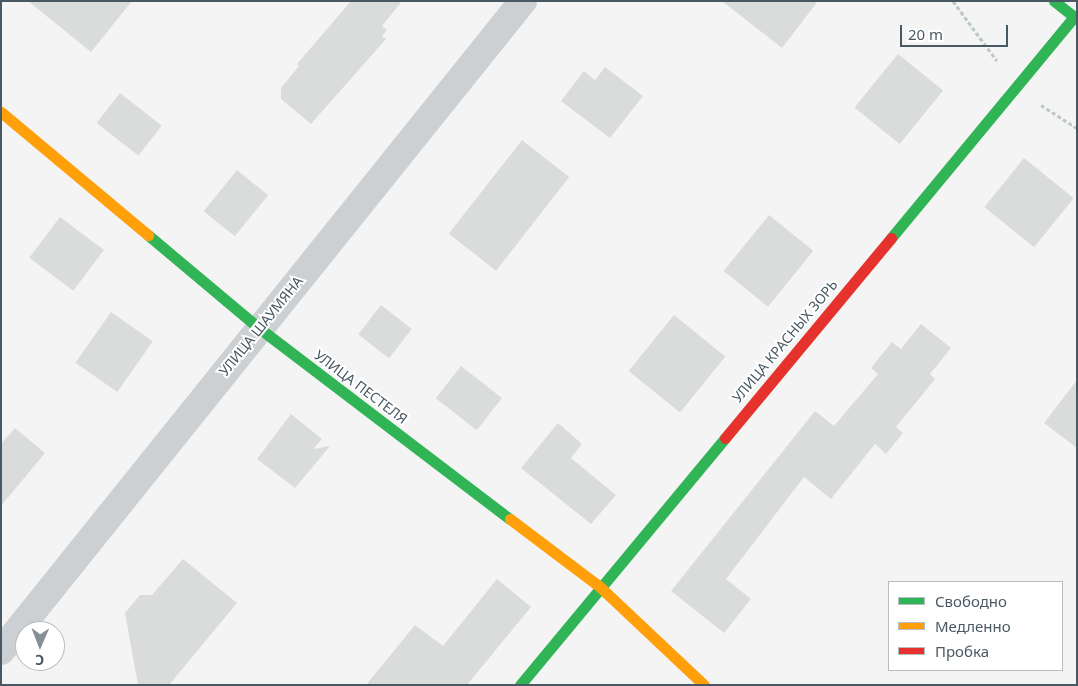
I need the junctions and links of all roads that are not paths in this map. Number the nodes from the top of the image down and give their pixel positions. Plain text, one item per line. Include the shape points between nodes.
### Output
1 (522, 1) edge
2 (1054, 1) edge
3 (1076, 18) edge
4 (1, 112) edge
5 (259, 328) junction
6 (600, 586) junction
7 (1, 651) edge
8 (520, 685) edge
9 (704, 685) edge

1 - 5 street, УЛИЦА ШАУМЯНА
2 - 3 street
3 - 6 street, УЛИЦА КРАСНЫХ ЗОРЬ
4 - 5 street, УЛИЦА ПЕСТЕЛЯ
5 - 6 street, УЛИЦА ПЕСТЕЛЯ
5 - 7 street, УЛИЦА ШАУМЯНА
6 - 8 street, УЛИЦА КРАСНЫХ ЗОРЬ
6 - 9 street, УЛИЦА ПЕСТЕЛЯ

